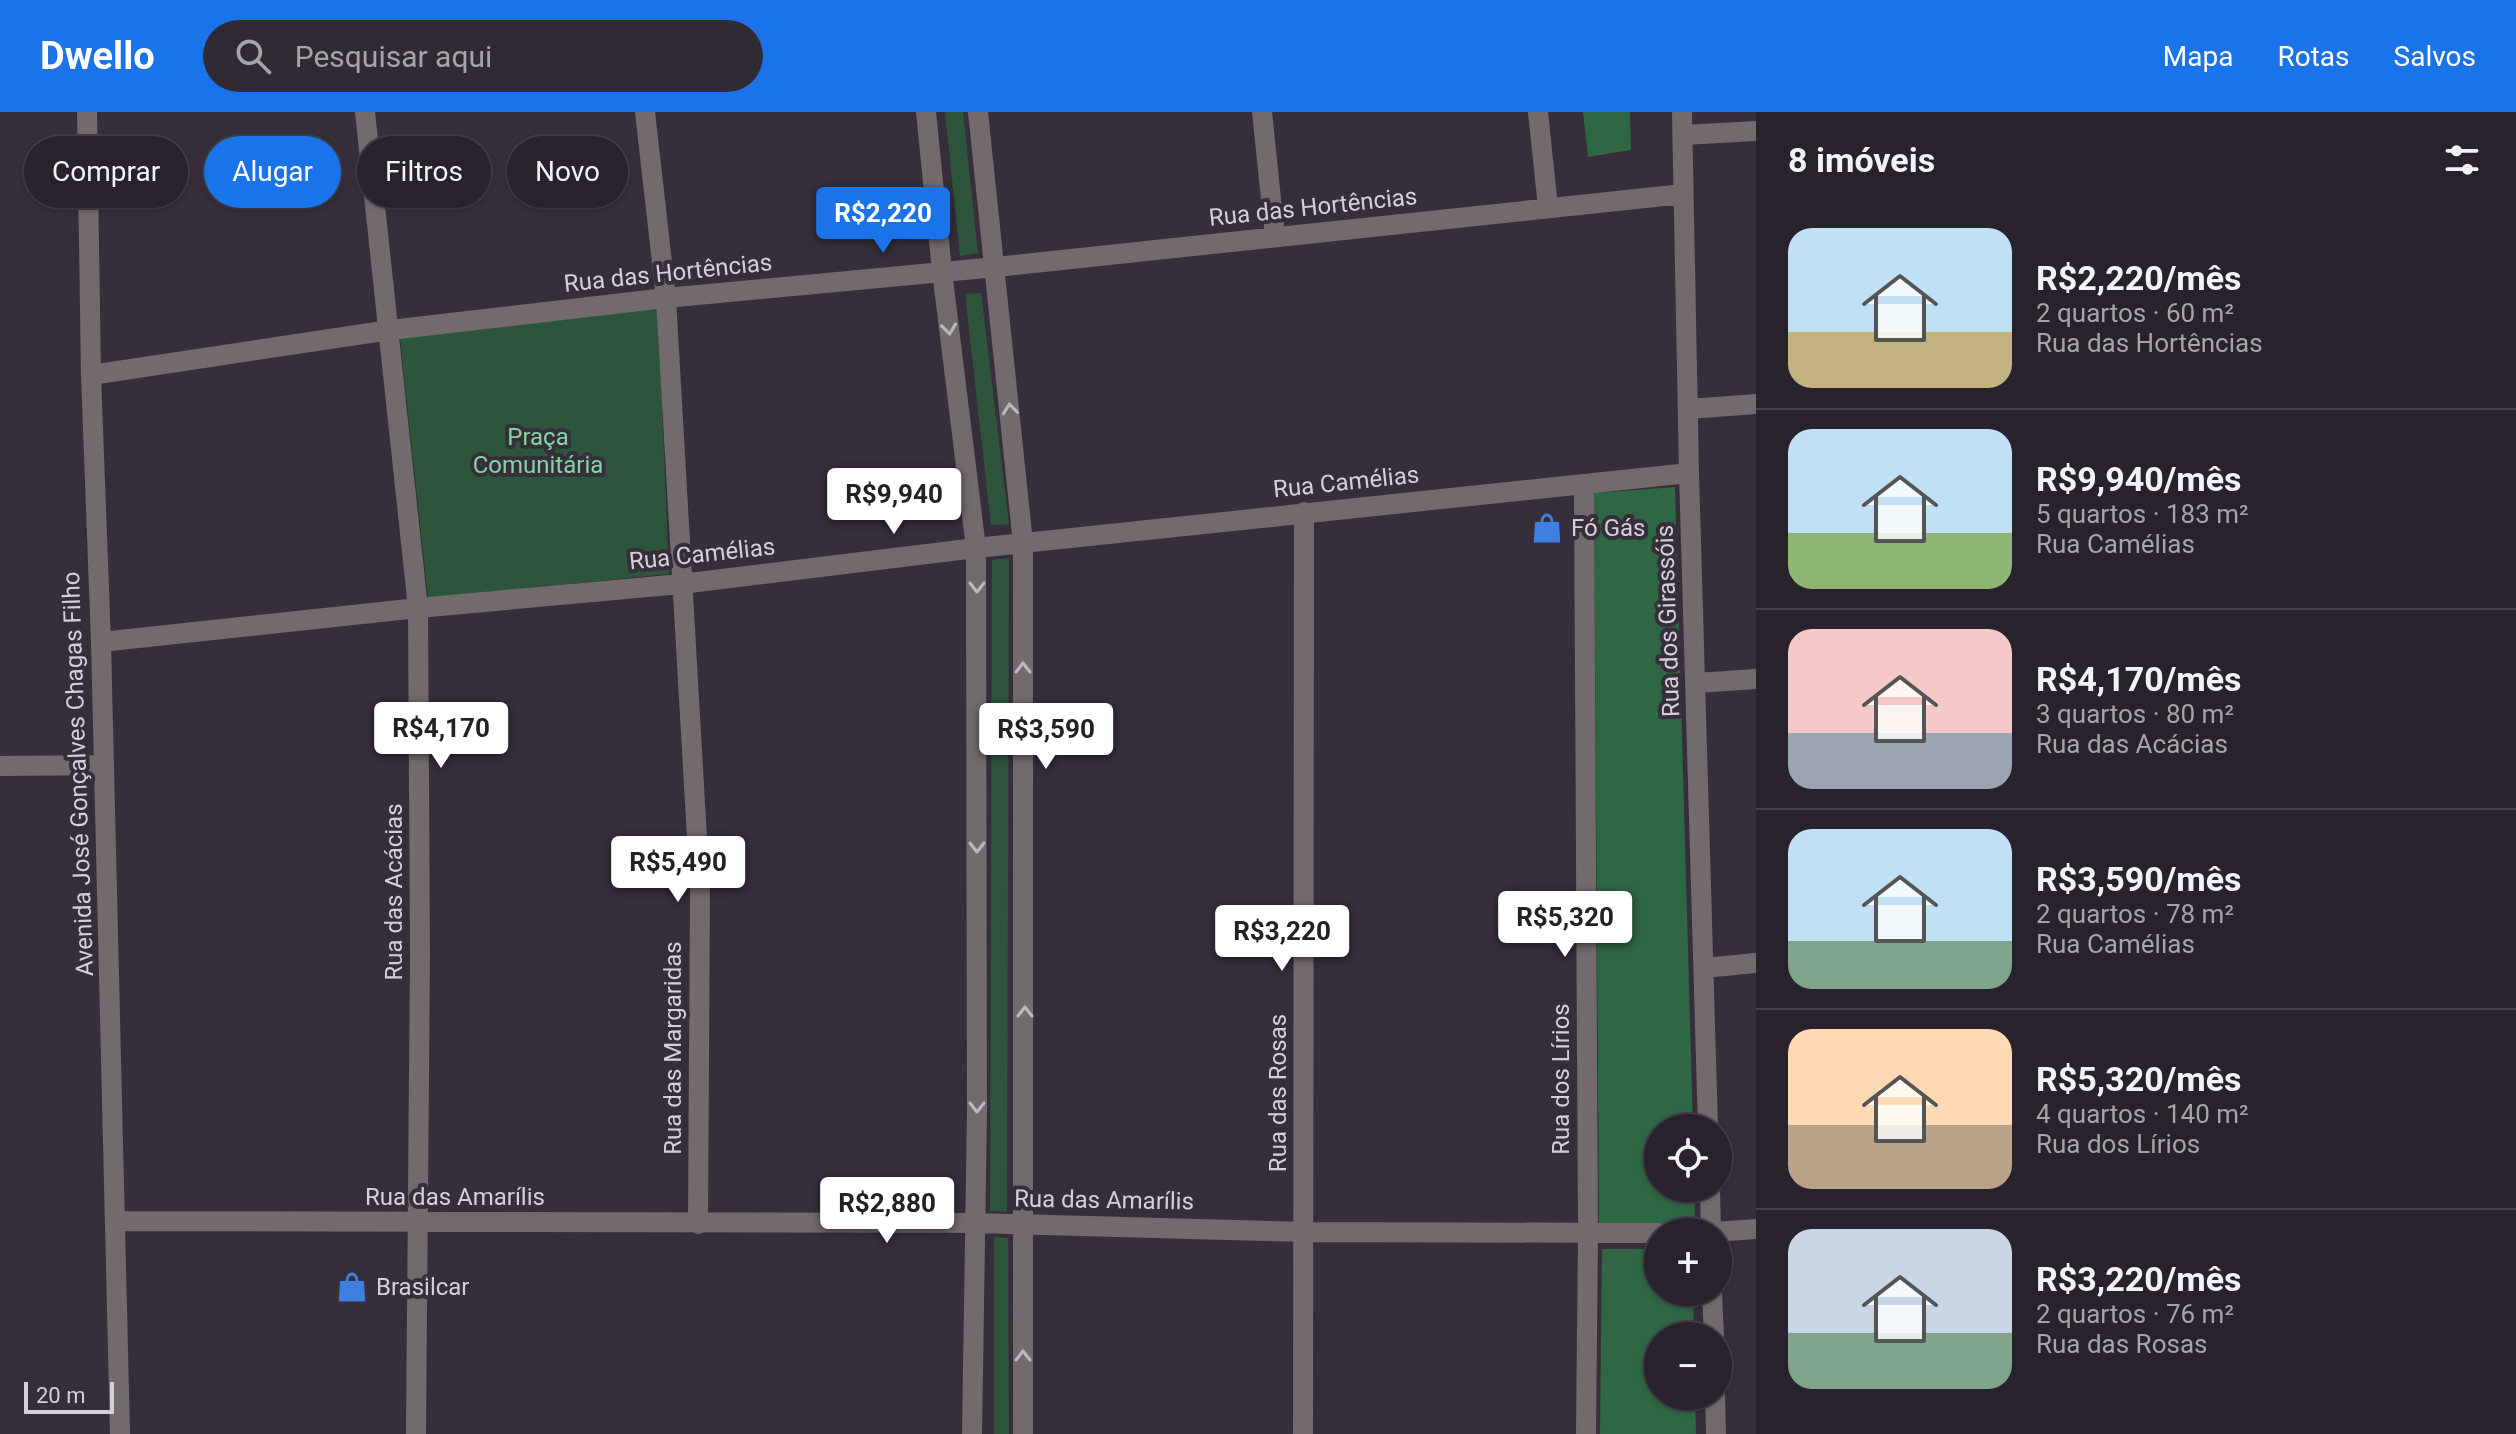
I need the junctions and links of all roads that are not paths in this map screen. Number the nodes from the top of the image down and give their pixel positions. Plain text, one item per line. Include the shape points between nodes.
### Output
1 (87, 112) edge
2 (365, 112) edge
3 (645, 112) edge
4 (926, 112) edge
5 (978, 112) edge
6 (1262, 112) edge
7 (1538, 112) edge
8 (1682, 112) edge
9 (1756, 131) edge
10 (1683, 135) junction
11 (1683, 194) junction
12 (1548, 207) junction
13 (1275, 237) junction
14 (996, 267) junction
15 (942, 271) junction
16 (666, 298) junction
17 (390, 330) junction
18 (91, 375) junction
19 (1756, 404) edge
20 (1689, 409) junction
21 (1689, 473) junction
22 (1584, 484) junction
23 (1304, 512) junction
24 (1023, 543) junction
25 (976, 548) junction
26 (681, 584) junction
27 (418, 608) junction
28 (101, 642) junction
29 (1756, 679) edge
30 (1696, 683) junction
31 (104, 765) junction
32 (0, 766) edge
33 (1756, 963) edge
34 (1704, 968) junction
35 (1708, 1114) edge
36 (116, 1221) junction
37 (418, 1223) junction
38 (975, 1223) junction
39 (698, 1224) junction
40 (1023, 1224) junction
41 (1756, 1229) edge
42 (1732, 1231) edge
43 (1304, 1232) junction
44 (1644, 1233) edge
45 (1588, 1235) junction
46 (1715, 1410) edge
47 (120, 1434) edge
48 (416, 1434) edge
49 (972, 1434) edge
50 (1023, 1434) edge
51 (1303, 1434) edge
52 (1586, 1434) edge
53 (1716, 1434) edge

1 - 18 street, Avenida José Gonçalves Chagas Filho
2 - 17 street, Rua das Acácias
3 - 16 street, Rua das Margaridas
4 - 15 street
5 - 14 street
6 - 13 street
7 - 12 street
8 - 10 street, Rua dos Girassóis
9 - 10 street
10 - 11 street, Rua dos Girassóis
11 - 12 street, Rua das Hortências
11 - 20 street, Rua dos Girassóis
12 - 13 street, Rua das Hortências
13 - 14 street, Rua das Hortências
14 - 15 street, Rua das Hortências
24 -> 14 street
15 - 16 street, Rua das Hortências
15 -> 25 street
16 - 17 street, Rua das Hortências
16 - 26 street, Rua das Margaridas
17 - 18 street, Rua das Hortências
17 - 27 street, Rua das Acácias
18 - 28 street, Avenida José Gonçalves Chagas Filho
19 - 20 street
20 - 21 street, Rua dos Girassóis
21 - 22 street, Rua Camélias
21 - 30 street, Rua dos Girassóis
22 - 23 street, Rua Camélias
22 - 45 street, Rua dos Lírios
23 - 24 street, Rua Camélias
23 - 43 street, Rua das Rosas
24 - 25 street, Rua Camélias
40 -> 24 street
25 - 26 street, Rua Camélias
25 -> 38 street
26 - 27 street, Rua Camélias
26 - 39 street, Rua das Margaridas via 700,890
27 - 28 street, Rua Camélias
27 - 37 street, Rua das Acácias
28 - 31 street, Avenida José Gonçalves Chagas Filho
29 - 30 street
30 - 34 street, Rua dos Girassóis
31 - 32 street
31 - 36 street, Avenida José Gonçalves Chagas Filho
33 - 34 street
34 - 35 street, Rua dos Girassóis
36 - 37 street, Rua das Amarílis
36 - 47 street, Avenida José Gonçalves Chagas Filho
37 - 39 street, Rua das Amarílis
37 - 48 street, Rua das Acácias
38 - 39 street, Rua das Amarílis
38 - 40 street, Rua das Amarílis
38 - 49 street
40 - 43 street, Rua das Amarílis
50 -> 40 street
41 - 42 street
43 - 45 street, Rua das Amarílis
43 - 51 street, Rua das Rosas
44 - 45 street, Rua das Amarílis
45 - 52 street, Rua dos Lírios
46 - 53 street

